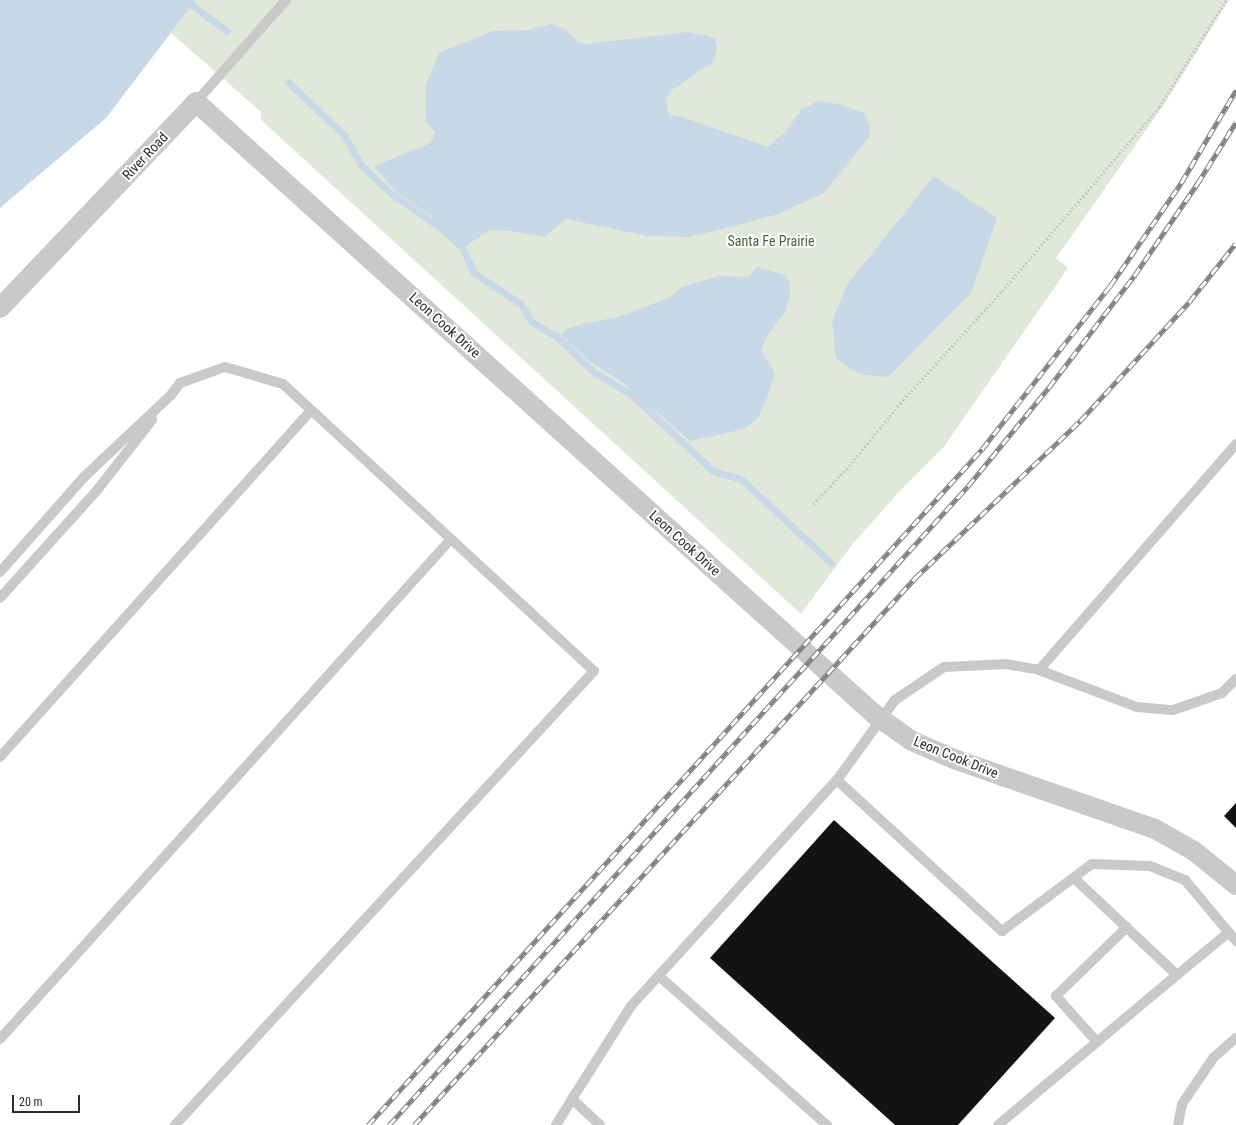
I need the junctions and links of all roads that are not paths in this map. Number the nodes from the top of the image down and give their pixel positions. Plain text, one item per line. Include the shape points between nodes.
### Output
1 (286, 0) edge
2 (196, 102) junction
3 (0, 308) edge
4 (171, 395) junction
5 (311, 410) junction
6 (1236, 444) edge
7 (451, 539) junction
8 (0, 572) edge
9 (0, 598) edge
10 (1039, 670) junction
11 (1236, 679) edge
12 (0, 757) edge
13 (837, 780) junction
14 (1074, 878) junction
15 (1236, 885) edge
16 (1127, 927) junction
17 (1229, 932) junction
18 (1236, 941) edge
19 (1177, 975) junction
20 (659, 976) junction
21 (1236, 1038) edge
22 (0, 1039) edge
23 (1097, 1042) junction
24 (572, 1099) junction
25 (174, 1125) edge
26 (556, 1125) edge
27 (600, 1125) edge
28 (827, 1125) edge
29 (998, 1125) edge
30 (1178, 1125) edge

1 - 2 lane, River Road
2 - 3 street, River Road
2 - 15 street, Leon Cook Drive via 874,714 912,741 954,759 1155,829 1194,851
4 - 5 lane via 180,383 225,367 283,384
4 - 8 lane via 84,477
4 - 9 lane via 98,489
5 - 7 lane
5 - 12 lane
6 - 10 lane
7 - 22 lane
7 - 25 lane via 594,671
10 - 11 lane via 1138,706 1173,710 1222,693
10 - 13 lane via 1006,664 944,667 895,700
13 - 14 lane via 1002,931
13 - 20 lane
14 - 16 lane
14 - 17 lane via 1092,864 1150,866 1185,880
16 - 19 lane
16 - 23 lane via 1056,996
17 - 18 lane
17 - 19 lane
19 - 23 lane
20 - 24 lane via 631,1006
20 - 28 lane
21 - 30 lane via 1214,1057 1182,1104
23 - 29 lane
24 - 26 lane
24 - 27 lane

